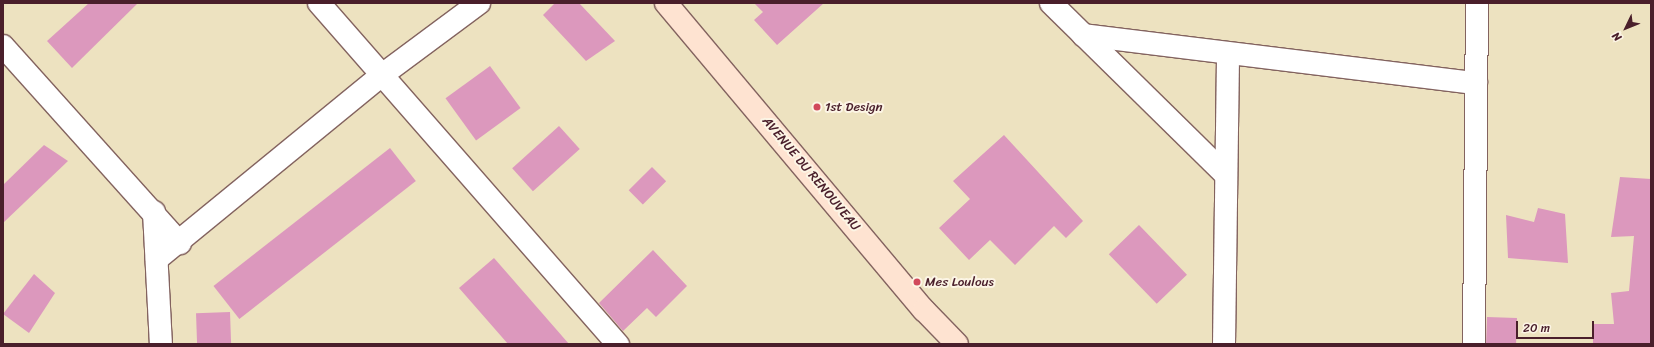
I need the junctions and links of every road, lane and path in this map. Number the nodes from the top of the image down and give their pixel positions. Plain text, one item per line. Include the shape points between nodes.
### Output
1 (319, 3) edge
2 (479, 3) edge
3 (666, 3) edge
4 (1051, 3) edge
5 (1477, 3) edge
6 (1083, 35) junction
7 (3, 46) edge
8 (1228, 54) junction
9 (382, 75) junction
10 (1476, 83) junction
11 (1224, 173) junction
12 (154, 212) junction
13 (180, 243) junction
14 (157, 259) junction
15 (161, 344) edge
16 (618, 344) edge
17 (956, 344) edge
18 (1224, 344) edge
19 (1474, 344) edge

1 - 9 street
2 - 9 street
3 - 17 main road, AVENUE DU RENOUVEAU via 924,310
4 - 6 street
5 - 10 street
6 - 8 street
6 - 11 street
7 - 12 street
8 - 10 street
8 - 11 street
9 - 13 street
9 - 16 street
10 - 19 street
11 - 18 street
12 - 13 street
12 - 14 street
13 - 14 street
14 - 15 street

